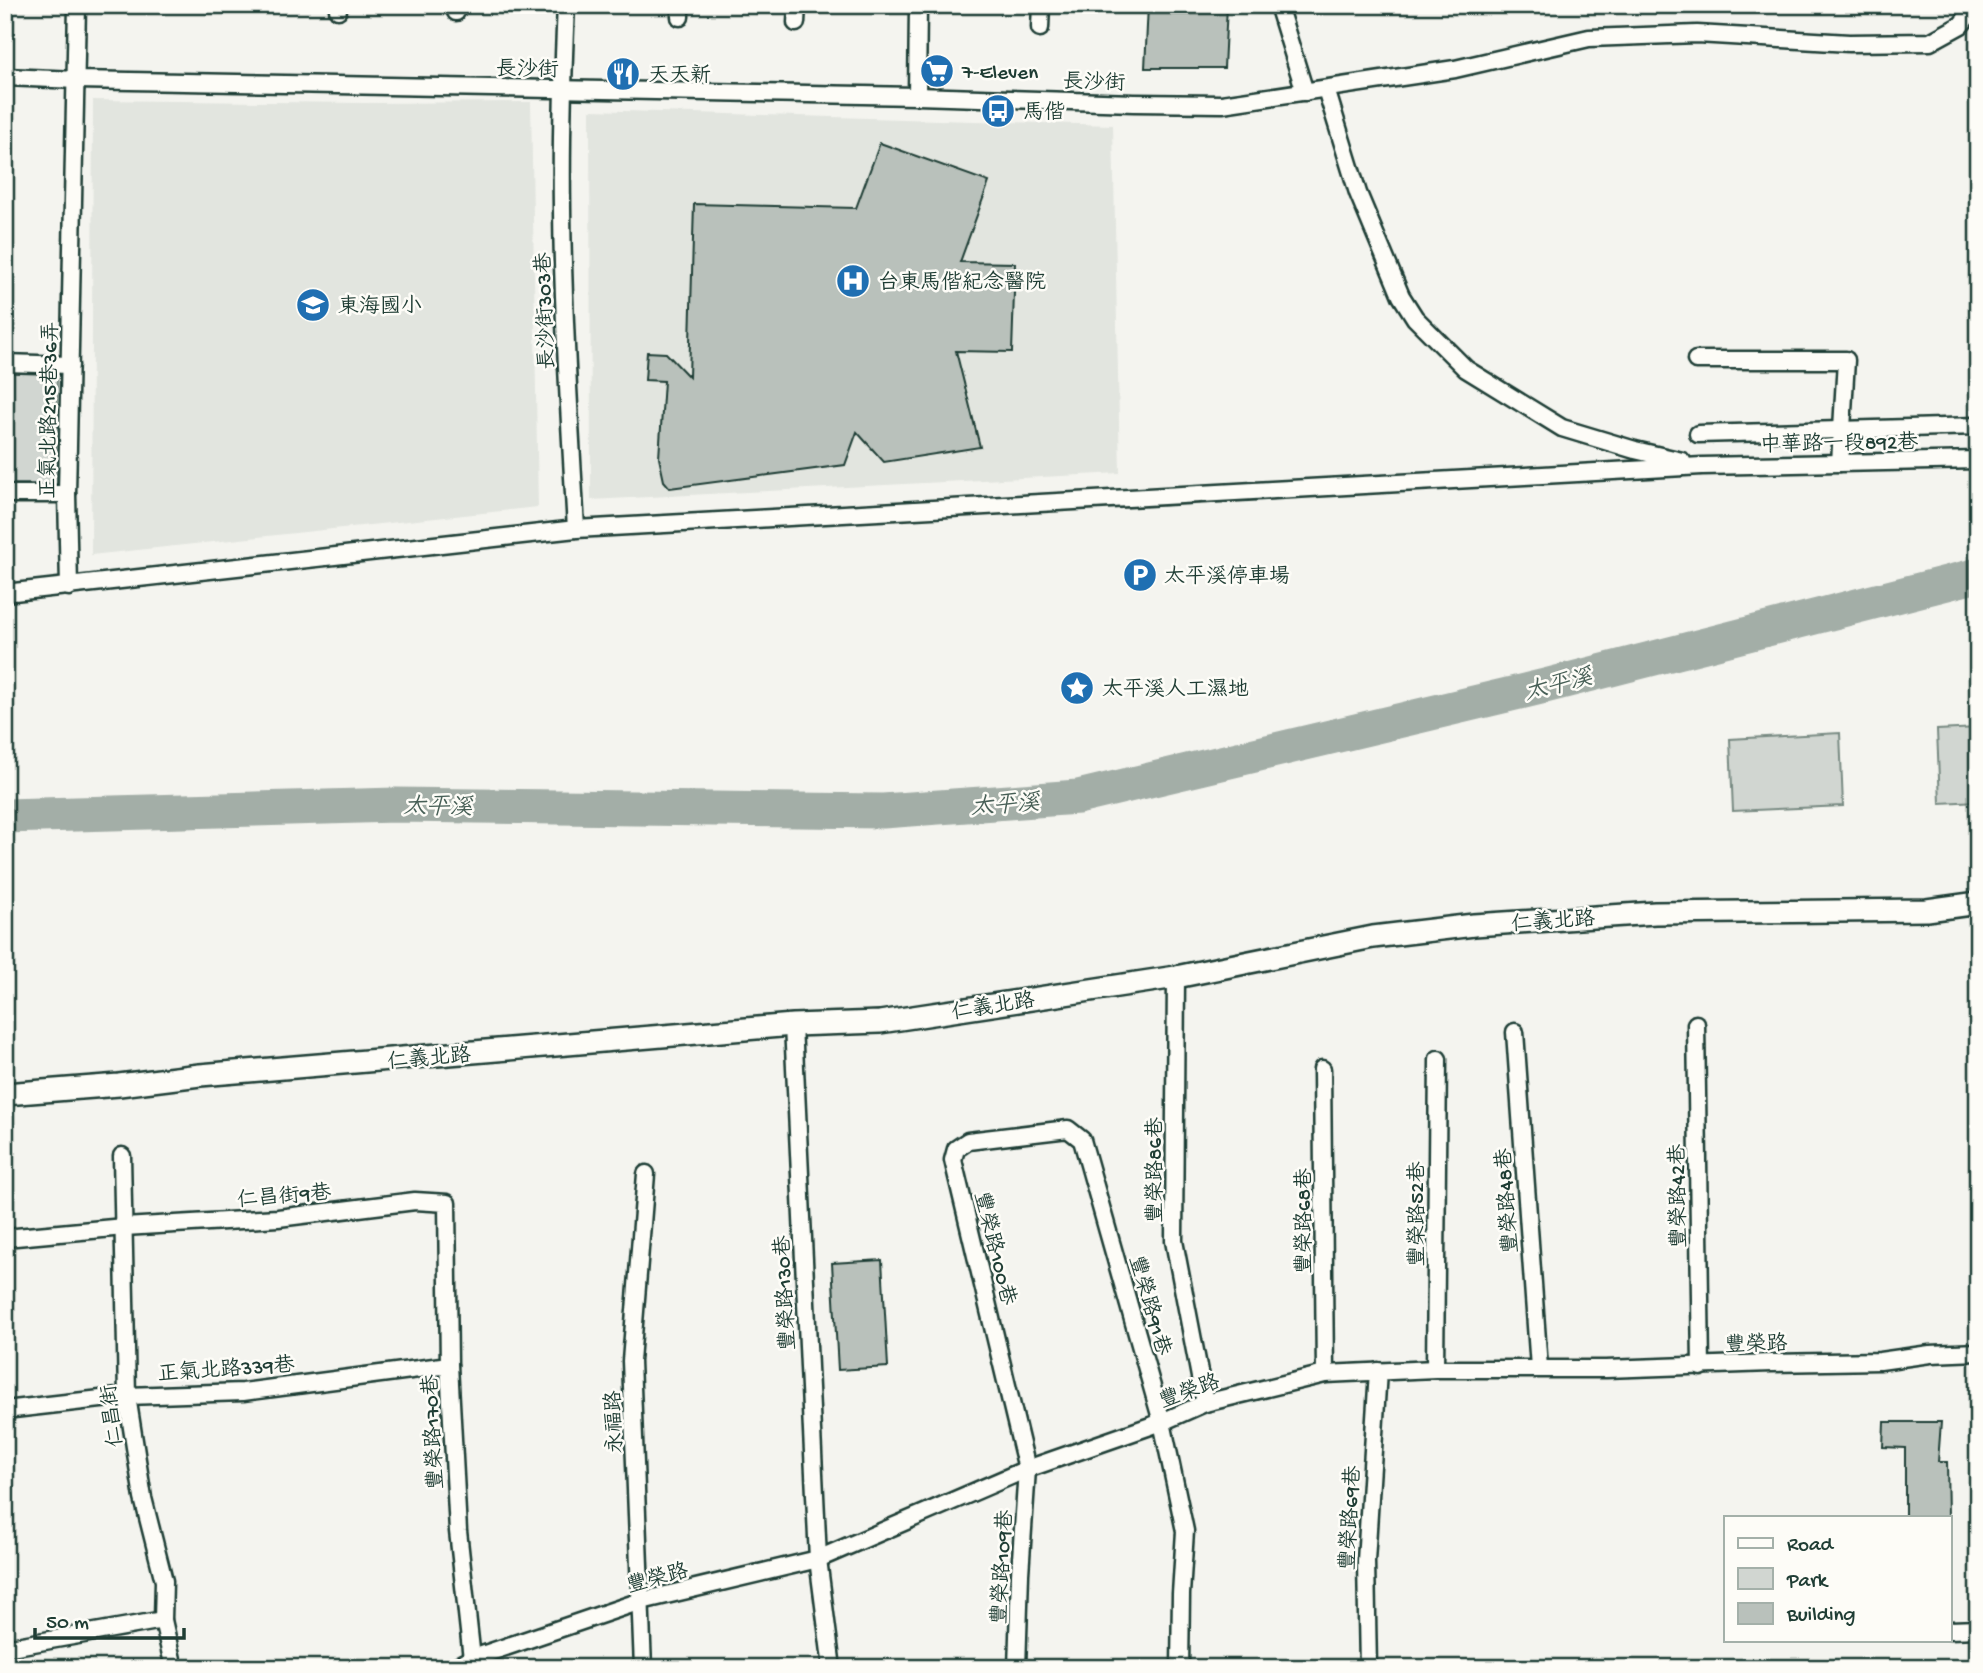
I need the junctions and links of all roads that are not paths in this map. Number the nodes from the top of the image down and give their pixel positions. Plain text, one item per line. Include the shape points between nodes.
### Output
1 (77, 5) edge
2 (566, 5) edge
3 (797, 5) edge
4 (918, 5) edge
5 (1041, 5) edge
6 (1278, 5) edge
7 (1976, 5) edge
8 (796, 23) dead end
9 (1040, 28) dead end
10 (5, 77) edge
11 (77, 80) junction
12 (1326, 89) junction
13 (562, 90) junction
14 (1305, 92) junction
15 (917, 96) junction
16 (1696, 360) dead end
17 (5, 363) edge
18 (70, 365) junction
19 (1978, 426) edge
20 (1842, 430) junction
21 (1698, 434) dead end
22 (1978, 460) edge
23 (1840, 463) junction
24 (1702, 466) junction
25 (67, 494) junction
26 (5, 495) edge
27 (576, 529) junction
28 (69, 587) junction
29 (5, 593) edge
30 (1978, 903) edge
31 (1176, 977) junction
32 (1696, 1024) dead end
33 (793, 1025) junction
34 (1515, 1032) dead end
35 (1438, 1059) dead end
36 (1322, 1069) dead end
37 (5, 1094) edge
38 (1068, 1129) joint
39 (122, 1156) dead end
40 (646, 1174) dead end
41 (447, 1203) joint
42 (124, 1227) junction
43 (5, 1238) edge
44 (1978, 1352) edge
45 (449, 1365) junction
46 (1701, 1367) junction
47 (1539, 1368) junction
48 (1436, 1369) junction
49 (1378, 1371) junction
50 (1325, 1374) junction
51 (127, 1396) junction
52 (1205, 1403) junction
53 (5, 1410) edge
54 (1162, 1422) junction
55 (1027, 1469) junction
56 (818, 1559) junction
57 (640, 1601) junction
58 (163, 1620) junction
59 (1978, 1629) edge
60 (1952, 1630) edge
61 (5, 1648) edge
62 (473, 1663) edge
63 (174, 1668) edge
64 (453, 1668) edge
65 (643, 1668) edge
66 (832, 1668) edge
67 (1017, 1668) edge
68 (1180, 1668) edge
69 (1368, 1668) edge

1 - 11 street, 正氣北路215巷36弄
2 - 13 street, 長沙街303巷
3 - 8 street
4 - 15 street
5 - 9 street
6 - 14 street
7 - 12 street, 長沙街 via 1961,24 1930,42 1849,43 1697,34 1589,37 1455,69
10 - 11 street, 長沙街
11 - 13 street, 長沙街
11 - 18 street, 正氣北路215巷36弄
12 - 14 street, 長沙街
12 - 24 street via 1358,193 1401,296 1415,318 1465,369 1562,428
13 - 15 street, 長沙街
13 - 27 street, 長沙街303巷 via 565,334
14 - 15 street, 長沙街 via 1222,104
16 - 20 street via 1846,360
17 - 18 street
18 - 25 street, 正氣北路215巷36弄
19 - 20 street
20 - 21 street
20 - 23 street
22 - 23 street, 中華路一段892巷
23 - 24 street, 中華路一段892巷
24 - 27 street
25 - 26 street
25 - 28 street, 正氣北路215巷36弄
27 - 28 street
28 - 29 street
30 - 31 street, 仁義北路 via 1927,909 1655,913 1474,925 1373,937
31 - 33 street, 仁義北路 via 880,1022
31 - 52 street, 豐榮路86巷 via 1174,1241
32 - 46 street, 豐榮路42巷
33 - 37 street, 仁義北路
33 - 56 street, 豐榮路130巷
34 - 47 street, 豐榮路48巷
35 - 48 street, 豐榮路52巷
36 - 50 street, 豐榮路68巷
38 - 54 street, 豐榮路91巷 via 1082,1140
38 - 55 street, 豐榮路100巷 via 968,1141 956,1149 953,1160
39 - 42 street, 仁昌街
40 - 57 street, 永福路 via 631,1362
41 - 42 street, 仁昌街9巷 via 415,1201 278,1219
41 - 45 street, 豐榮路170巷
42 - 43 street, 仁昌街9巷
42 - 51 street, 仁昌街
44 - 46 street, 豐榮路 via 1880,1361
45 - 51 street, 正氣北路339巷 via 243,1392
45 - 62 street, 豐榮路170巷 via 458,1531
46 - 47 street, 豐榮路
47 - 48 street, 豐榮路
48 - 49 street, 豐榮路
49 - 50 street, 豐榮路
49 - 69 street, 豐榮路69巷 via 1366,1561
50 - 52 street, 豐榮路
51 - 53 street, 正氣北路339巷
51 - 58 street, 仁昌街 via 143,1497 164,1581
52 - 54 street, 豐榮路
54 - 55 street, 豐榮路
54 - 68 street, 豐榮路91巷 via 1185,1531
55 - 56 street, 豐榮路
55 - 67 street, 豐榮路109巷
56 - 57 street, 豐榮路
56 - 66 street, 豐榮路130巷
57 - 62 street, 豐榮路
57 - 65 street, 永福路
58 - 61 street
58 - 63 street, 仁昌街
59 - 60 street
62 - 64 street, 豐榮路

